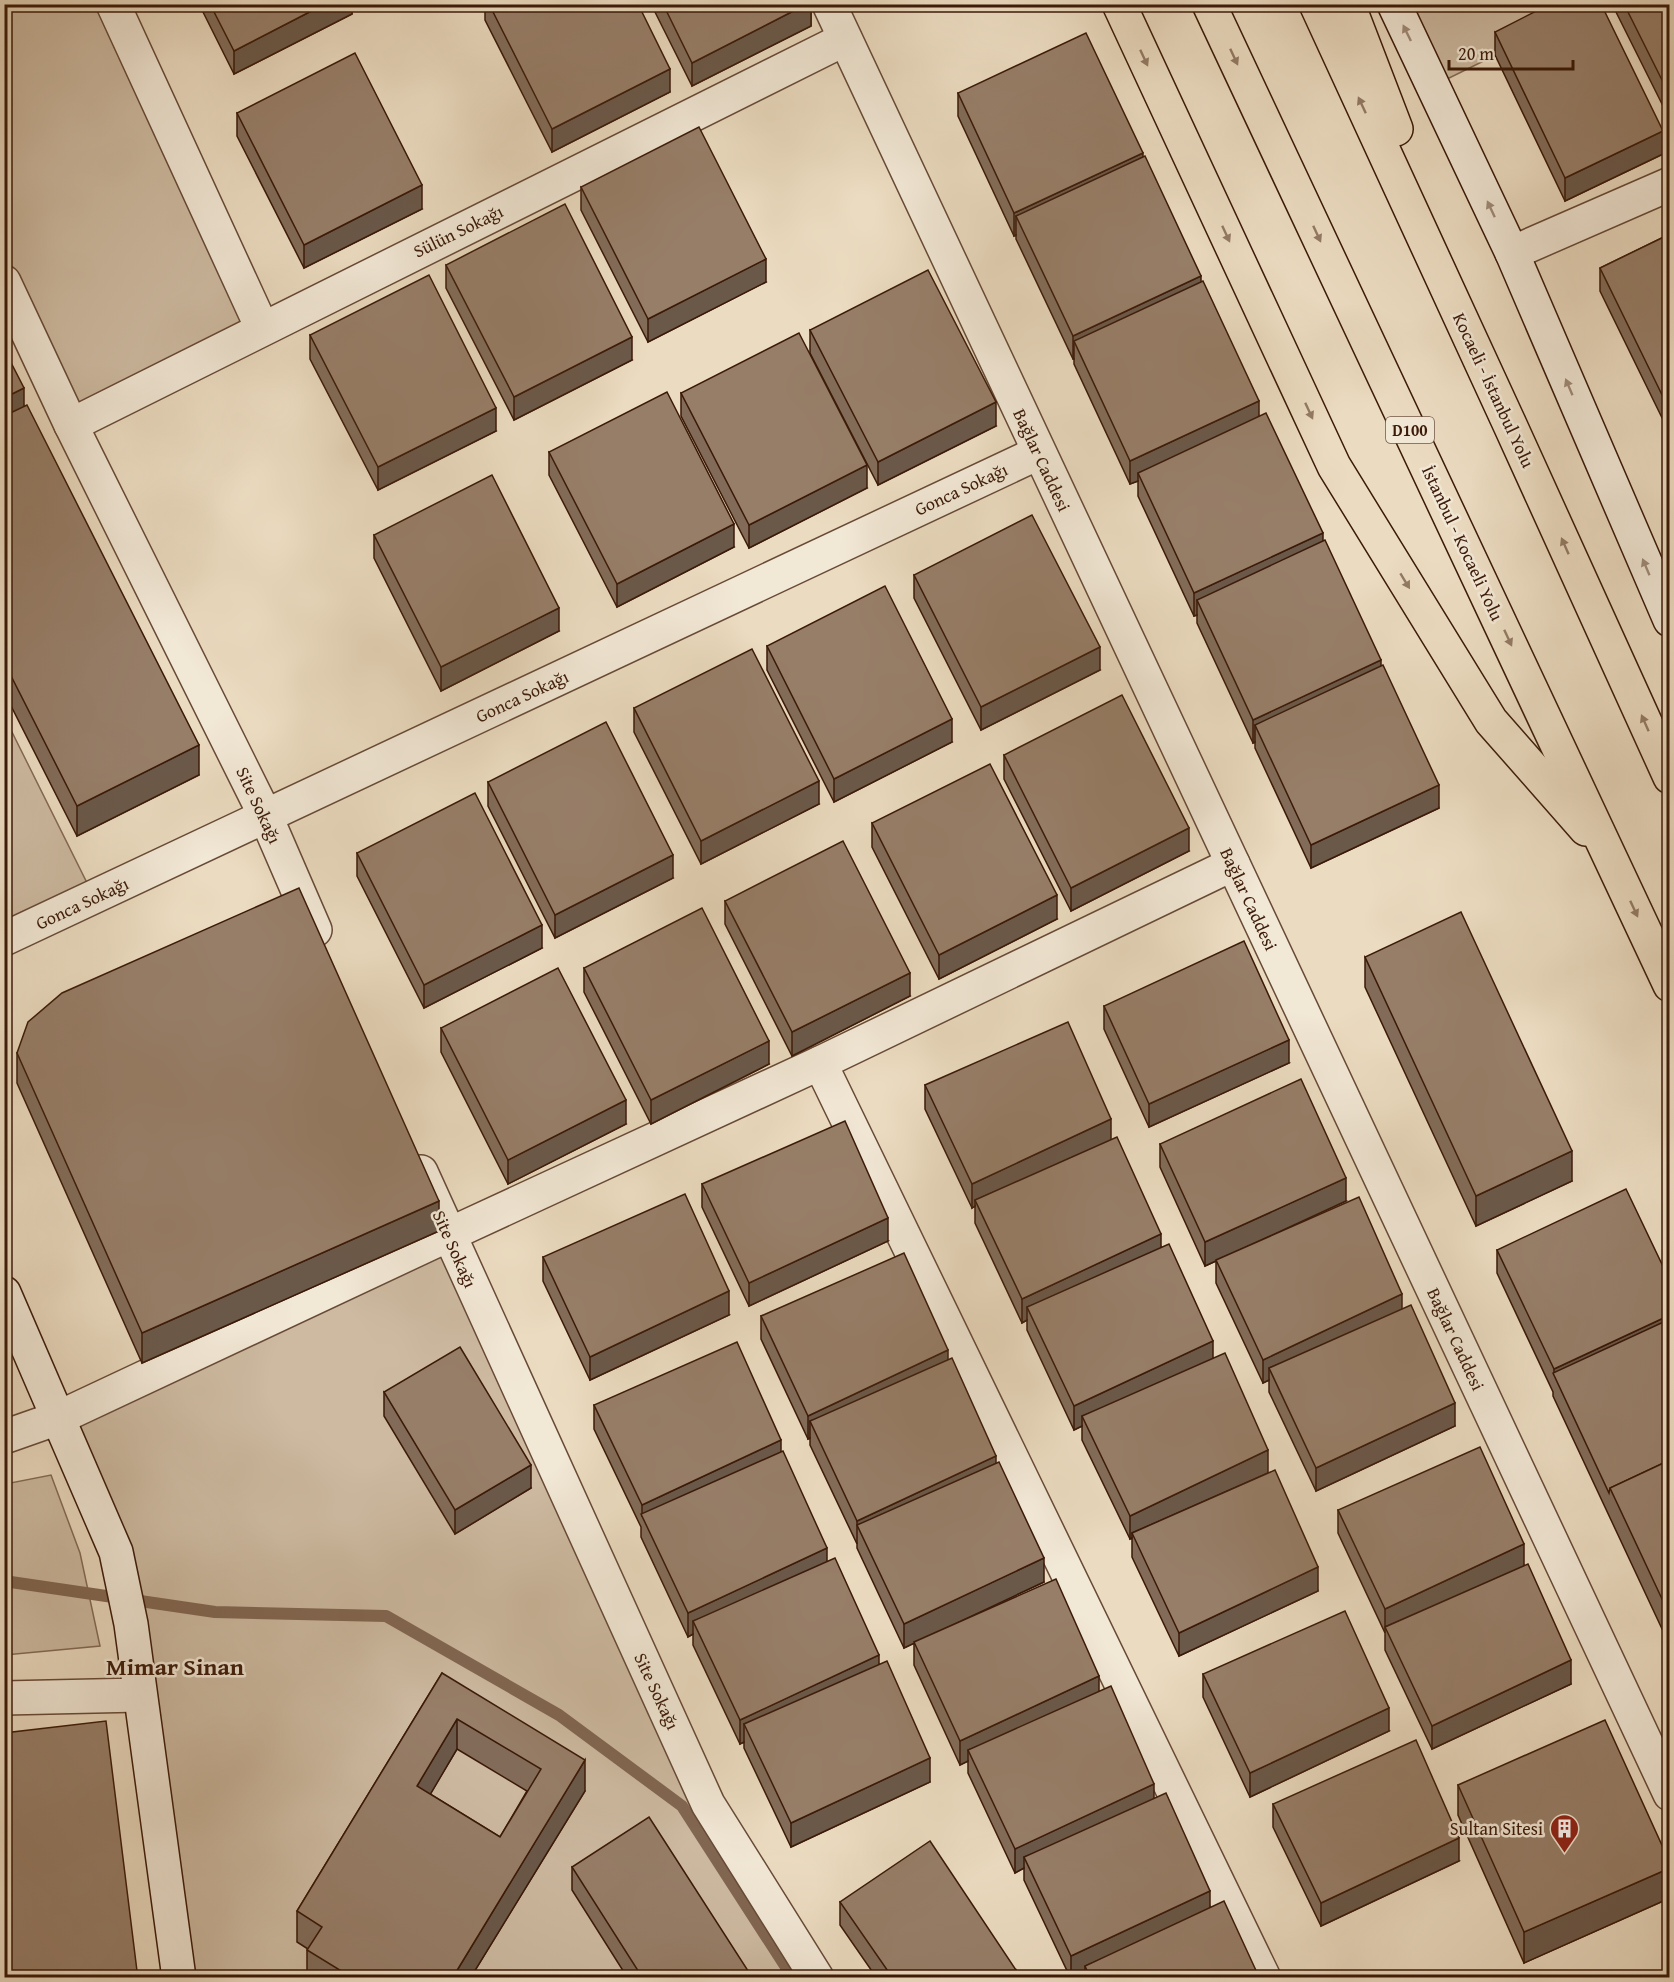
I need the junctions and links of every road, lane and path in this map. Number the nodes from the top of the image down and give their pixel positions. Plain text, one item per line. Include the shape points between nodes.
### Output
1 (113, 4) edge
2 (830, 4) edge
3 (1119, 4) edge
4 (1209, 4) edge
5 (1316, 4) edge
6 (1348, 4) edge
7 (1394, 4) edge
8 (845, 39) junction
9 (1670, 184) edge
10 (1512, 253) junction
11 (4, 282) edge
12 (262, 328) junction
13 (71, 424) junction
14 (1510, 425) junction
15 (1038, 453) junction
16 (1670, 620) edge
17 (1670, 777) edge
18 (266, 817) junction
19 (1610, 856) junction
20 (1233, 864) junction
21 (4, 939) edge
22 (328, 960) edge
23 (1670, 985) edge
24 (820, 1063) junction
25 (410, 1147) edge
26 (448, 1235) junction
27 (4, 1293) edge
28 (58, 1418) junction
29 (4, 1437) edge
30 (140, 1695) junction
31 (4, 1698) edge
32 (1670, 1794) edge
33 (179, 1977) edge
34 (817, 1977) edge
35 (1264, 1977) edge

1 - 12 street
2 - 8 street, Bağlar Caddesi
3 -> 19 highway via 1334,466 1491,721
4 -> 19 highway, İstanbul - Kocaeli Yolu / D100
14 -> 5 highway, Kocaeli - İstanbul Yolu
6 - 14 highway
10 -> 7 street
8 - 12 street, Sülün Sokağı
8 - 15 street, Bağlar Caddesi
9 - 10 street
16 -> 10 street
11 - 13 street, Site Sokağı
12 - 13 street, Sülün Sokağı
13 - 18 street, Site Sokağı
17 -> 14 highway, Kocaeli - İstanbul Yolu
15 - 18 street, Gonca Sokağı
15 - 20 street, Bağlar Caddesi
18 - 21 street, Gonca Sokağı
18 - 22 street, Site Sokağı
19 -> 23 highway, İstanbul - Kocaeli Yolu / D100
20 - 24 street
20 - 32 street, Bağlar Caddesi
24 - 26 street
24 - 35 street
25 - 26 street, Site Sokağı
26 - 28 street
26 - 34 street, Site Sokağı via 708,1804
27 - 28 street
28 - 29 street
28 - 30 street via 116,1552
30 - 31 street
30 - 33 street

